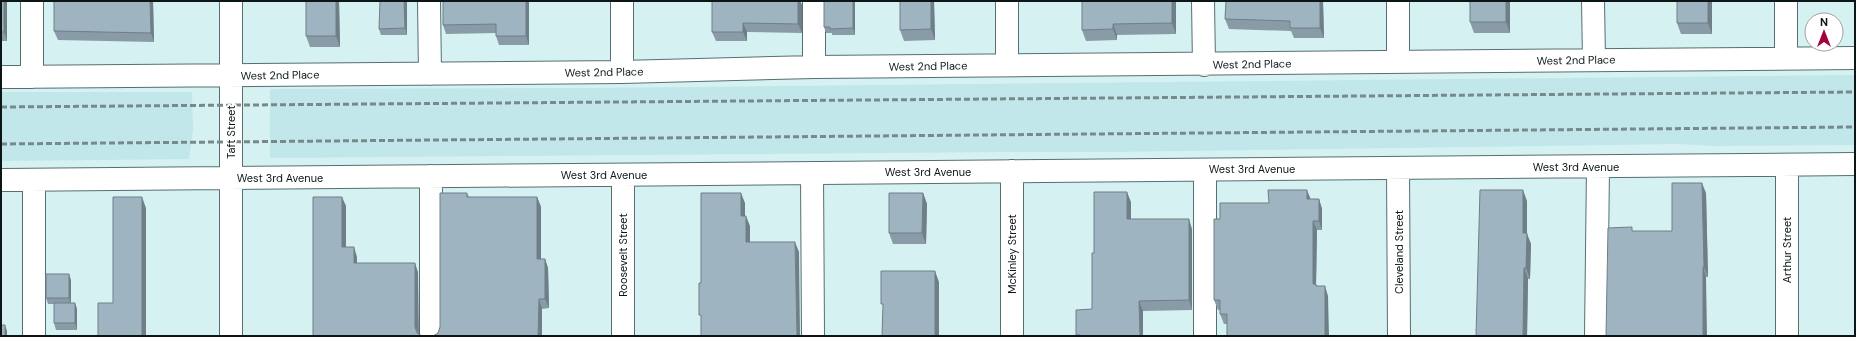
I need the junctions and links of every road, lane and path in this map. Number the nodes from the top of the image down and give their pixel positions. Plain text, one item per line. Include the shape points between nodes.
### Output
1 (32, 1) edge
2 (231, 1) edge
3 (429, 1) edge
4 (622, 1) edge
5 (814, 1) edge
6 (1007, 1) edge
7 (1203, 1) edge
8 (1398, 1) edge
9 (1593, 1) edge
10 (1786, 1) edge
11 (1786, 58) junction
12 (1855, 58) edge
13 (1594, 60) junction
14 (1398, 62) junction
15 (1006, 65) junction
16 (1204, 65) junction
17 (814, 67) junction
18 (622, 72) junction
19 (430, 74) junction
20 (231, 76) junction
21 (1, 77) edge
22 (32, 77) junction
23 (1855, 164) edge
24 (1787, 165) junction
25 (1598, 167) junction
26 (1398, 168) junction
27 (1205, 170) junction
28 (1012, 171) junction
29 (812, 173) junction
30 (623, 175) junction
31 (431, 176) junction
32 (231, 178) junction
33 (1, 180) edge
34 (34, 180) junction
35 (34, 336) edge
36 (231, 336) edge
37 (431, 336) edge
38 (623, 336) edge
39 (813, 336) edge
40 (1012, 336) edge
41 (1205, 336) edge
42 (1399, 336) edge
43 (1596, 336) edge
44 (1787, 336) edge

1 - 22 street
2 - 20 street, Taft Street
3 - 19 street
4 - 18 street
5 - 17 street
6 - 15 street
7 - 16 street
8 - 14 street
9 - 13 street
10 - 11 street
11 - 12 street, West 2nd Place
11 - 13 street, West 2nd Place
13 - 14 street, West 2nd Place
14 - 16 street, West 2nd Place
15 - 16 street, West 2nd Place
15 - 17 street, West 2nd Place
17 - 18 street, West 2nd Place
18 - 19 street, West 2nd Place
19 - 20 street, West 2nd Place
20 - 22 street, West 2nd Place
20 - 32 street, Taft Street
21 - 22 street, West 2nd Place
23 - 24 street, West 3rd Avenue
24 - 25 street, West 3rd Avenue
24 - 44 street, Arthur Street
25 - 26 street, West 3rd Avenue
25 - 43 street
26 - 27 street, West 3rd Avenue
26 - 42 street, Cleveland Street
27 - 28 street, West 3rd Avenue
27 - 41 street
28 - 29 street, West 3rd Avenue
28 - 40 street, McKinley Street
29 - 30 street, West 3rd Avenue
29 - 39 street
30 - 31 street, West 3rd Avenue
30 - 38 street, Roosevelt Street
31 - 32 street, West 3rd Avenue
31 - 37 street
32 - 34 street, West 3rd Avenue
32 - 36 street, Taft Street
33 - 34 street, West 3rd Avenue
34 - 35 street

